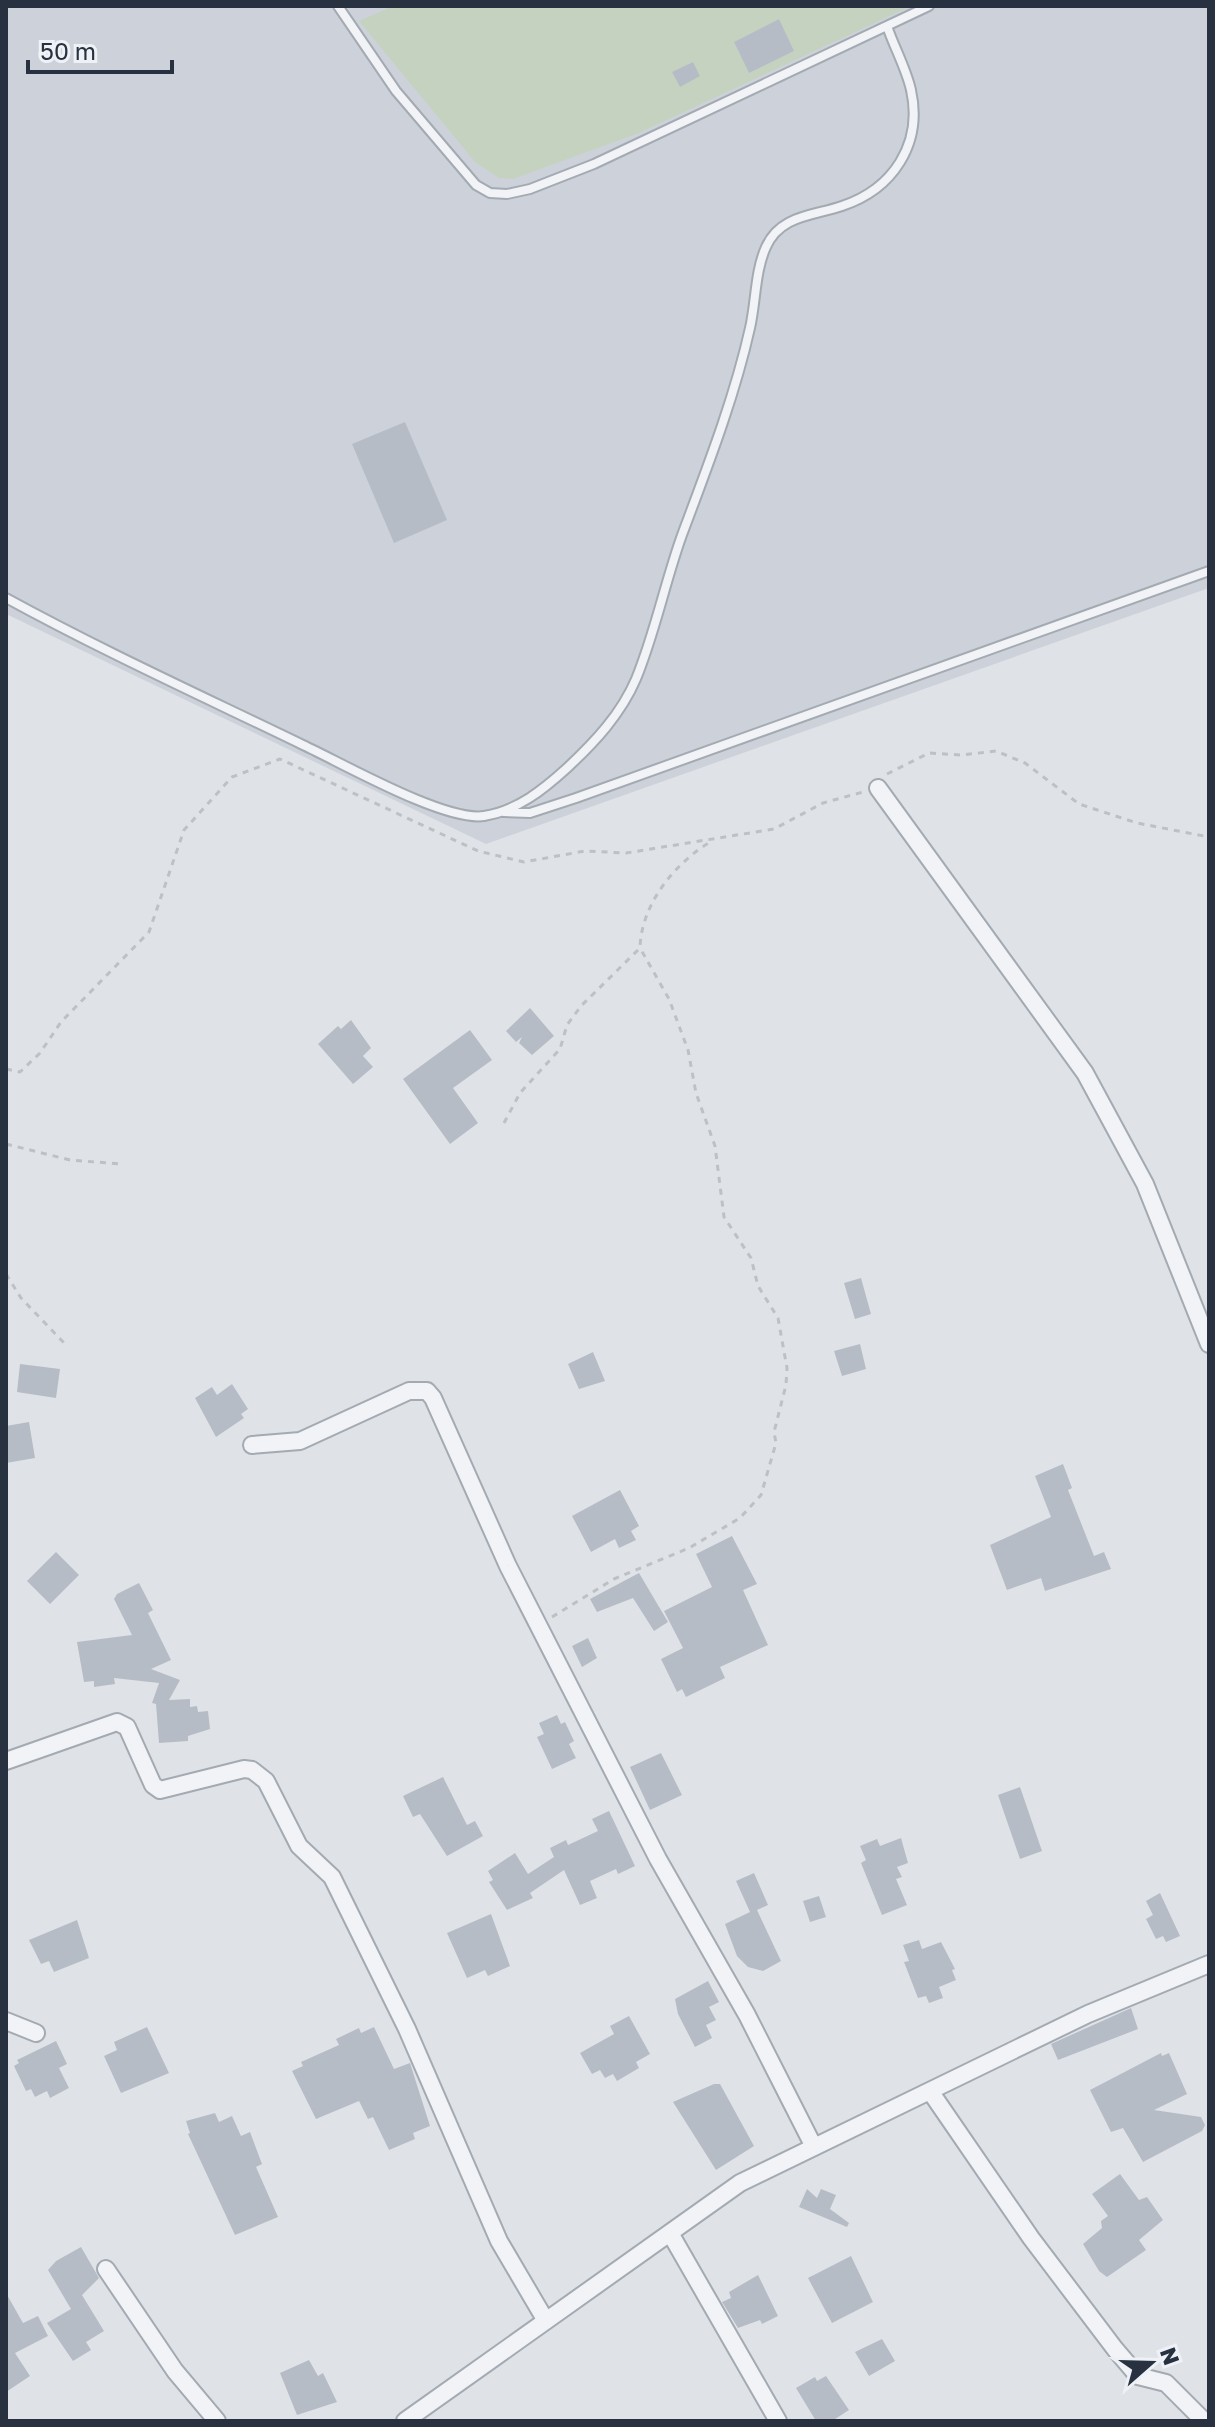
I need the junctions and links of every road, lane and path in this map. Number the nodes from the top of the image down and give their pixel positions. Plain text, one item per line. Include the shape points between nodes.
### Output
1 (338, 6) edge
2 (929, 6) edge
3 (887, 26) junction
4 (1209, 571) edge
5 (6, 598) edge
6 (878, 788) junction
7 (500, 811) junction
8 (1209, 837) edge
9 (713, 840) junction
10 (640, 948) junction
11 (6, 1069) edge
12 (504, 1123) dead end
13 (6, 1144) edge
14 (121, 1164) dead end
15 (6, 1274) edge
16 (65, 1344) dead end
17 (1209, 1344) edge
18 (252, 1445) dead end
19 (539, 1626) junction
20 (6, 1761) edge
21 (1209, 1964) edge
22 (6, 2021) edge
23 (36, 2033) dead end
24 (930, 2091) junction
25 (814, 2147) junction
26 (670, 2233) junction
27 (106, 2269) dead end
28 (546, 2321) junction
29 (217, 2421) edge
30 (405, 2421) edge
31 (778, 2421) edge
32 (1204, 2421) edge

1 - 3 lane via 396,91 476,185 507,194 594,164
2 - 3 lane
3 - 7 lane via 911,89 914,123 907,154 872,193 807,214 771,236 712,455 636,681 602,735 542,792
4 - 7 lane via 576,798 530,813
5 - 7 lane via 108,653 391,787 464,816
6 - 8 path via 888,773 929,753 996,751 1025,763 1079,804 1137,823
6 - 9 path via 823,803 774,829
6 - 17 street via 1085,1073 1145,1184
9 - 10 path via 687,855 664,885 640,932
9 - 11 path via 524,862 478,851 280,759 268,761 232,777 184,830 149,932 61,1022 29,1066 20,1072
10 - 12 path via 581,1006 567,1025 560,1049 520,1093
10 - 19 path via 669,999 688,1050 699,1104 715,1146 724,1217 751,1258 758,1286 778,1318 786,1385 761,1495 740,1518 689,1548 614,1579
13 - 14 path via 55,1157
15 - 16 path
18 - 19 street via 300,1441 409,1391 427,1391
19 - 25 street
20 - 28 street via 112,1722 127,1727 160,1790 244,1769 266,1781 304,1853 332,1877 407,2029 499,2241
21 - 24 street via 1088,2014
22 - 23 street
24 - 25 street
24 - 32 street via 1115,2349 1138,2376 1166,2383
25 - 26 street via 740,2183
26 - 28 street
26 - 31 street
27 - 29 street via 175,2371
28 - 30 street

